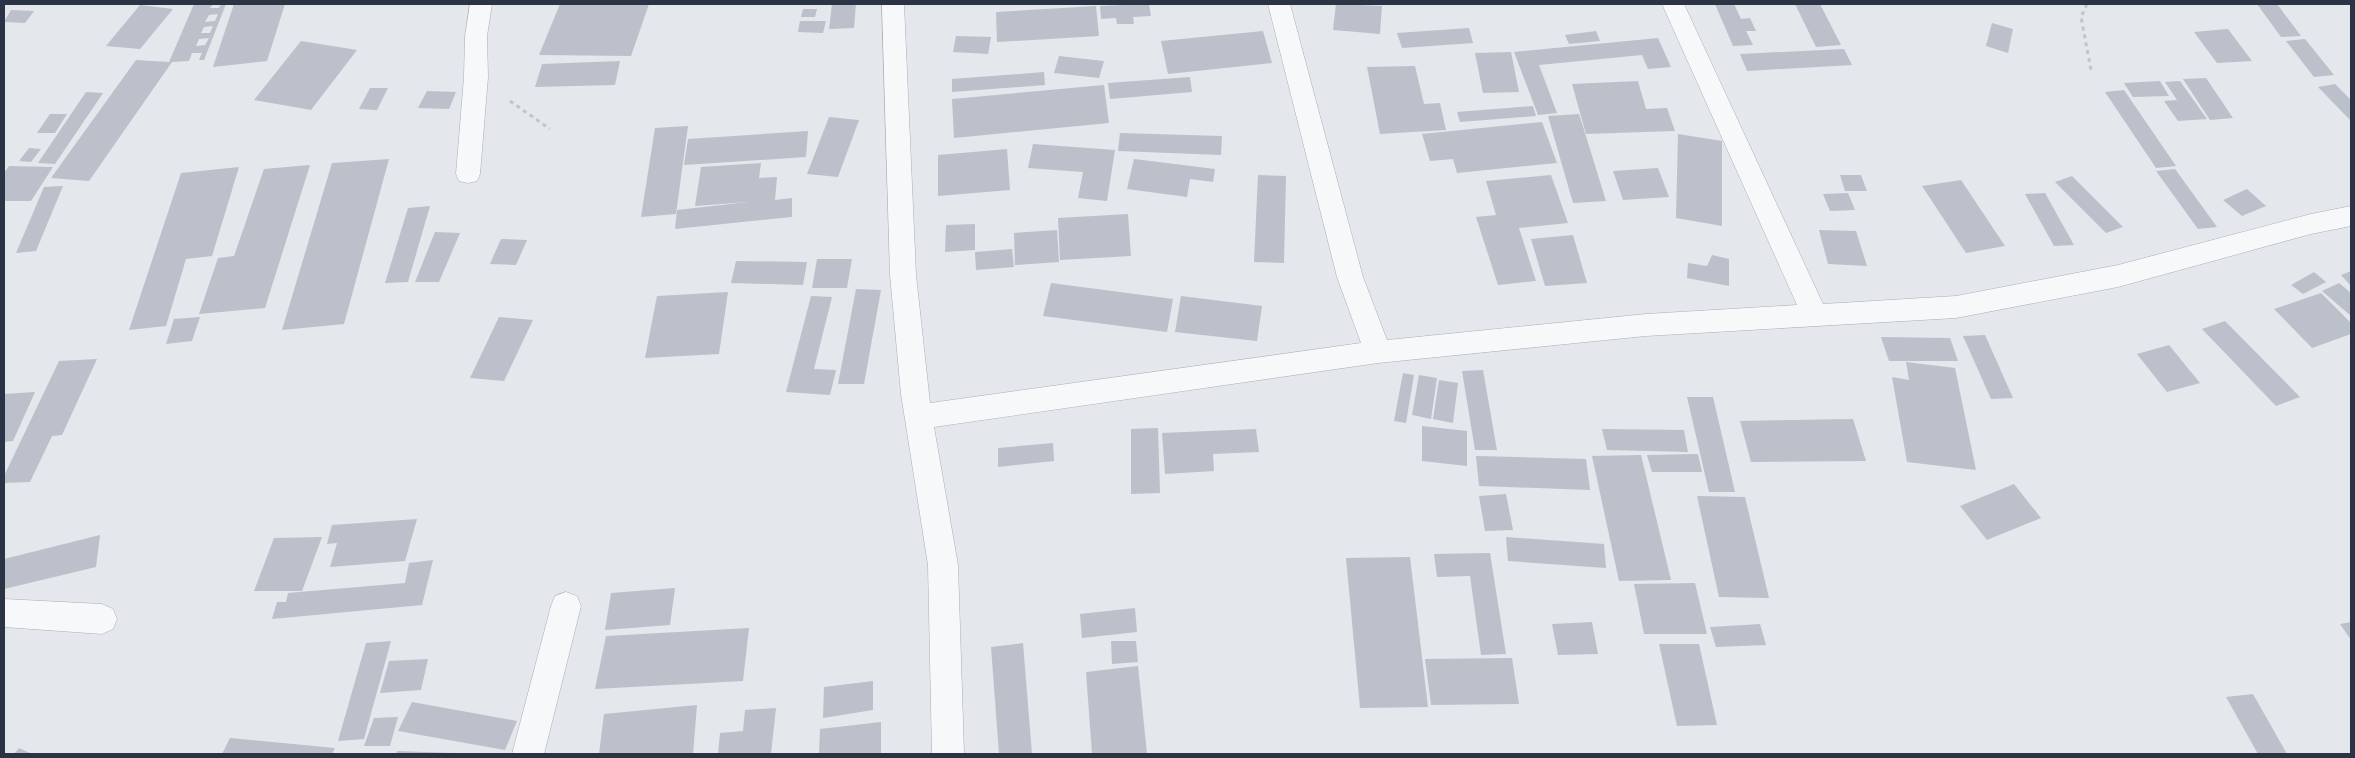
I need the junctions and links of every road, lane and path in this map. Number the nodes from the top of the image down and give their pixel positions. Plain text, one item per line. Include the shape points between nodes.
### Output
1 (481, 4) edge
2 (894, 4) edge
3 (1279, 4) edge
4 (1673, 4) edge
5 (2087, 4) edge
6 (2091, 70) dead end
7 (476, 78) junction
8 (550, 129) dead end
9 (468, 174) dead end
10 (2351, 216) edge
11 (1815, 316) junction
12 (1378, 352) junction
13 (920, 417) junction
14 (566, 606) dead end
15 (4, 613) edge
16 (102, 619) dead end
17 (528, 754) edge
18 (948, 754) edge

1 - 7 street via 476,36
2 - 13 street via 902,275
3 - 12 street via 1350,277
4 - 11 street
5 - 6 path via 2081,16
7 - 8 path
7 - 9 street
10 - 11 street via 2118,276 1965,305
11 - 12 street via 1646,325
12 - 13 street
13 - 18 street via 943,565
14 - 17 street
15 - 16 street

